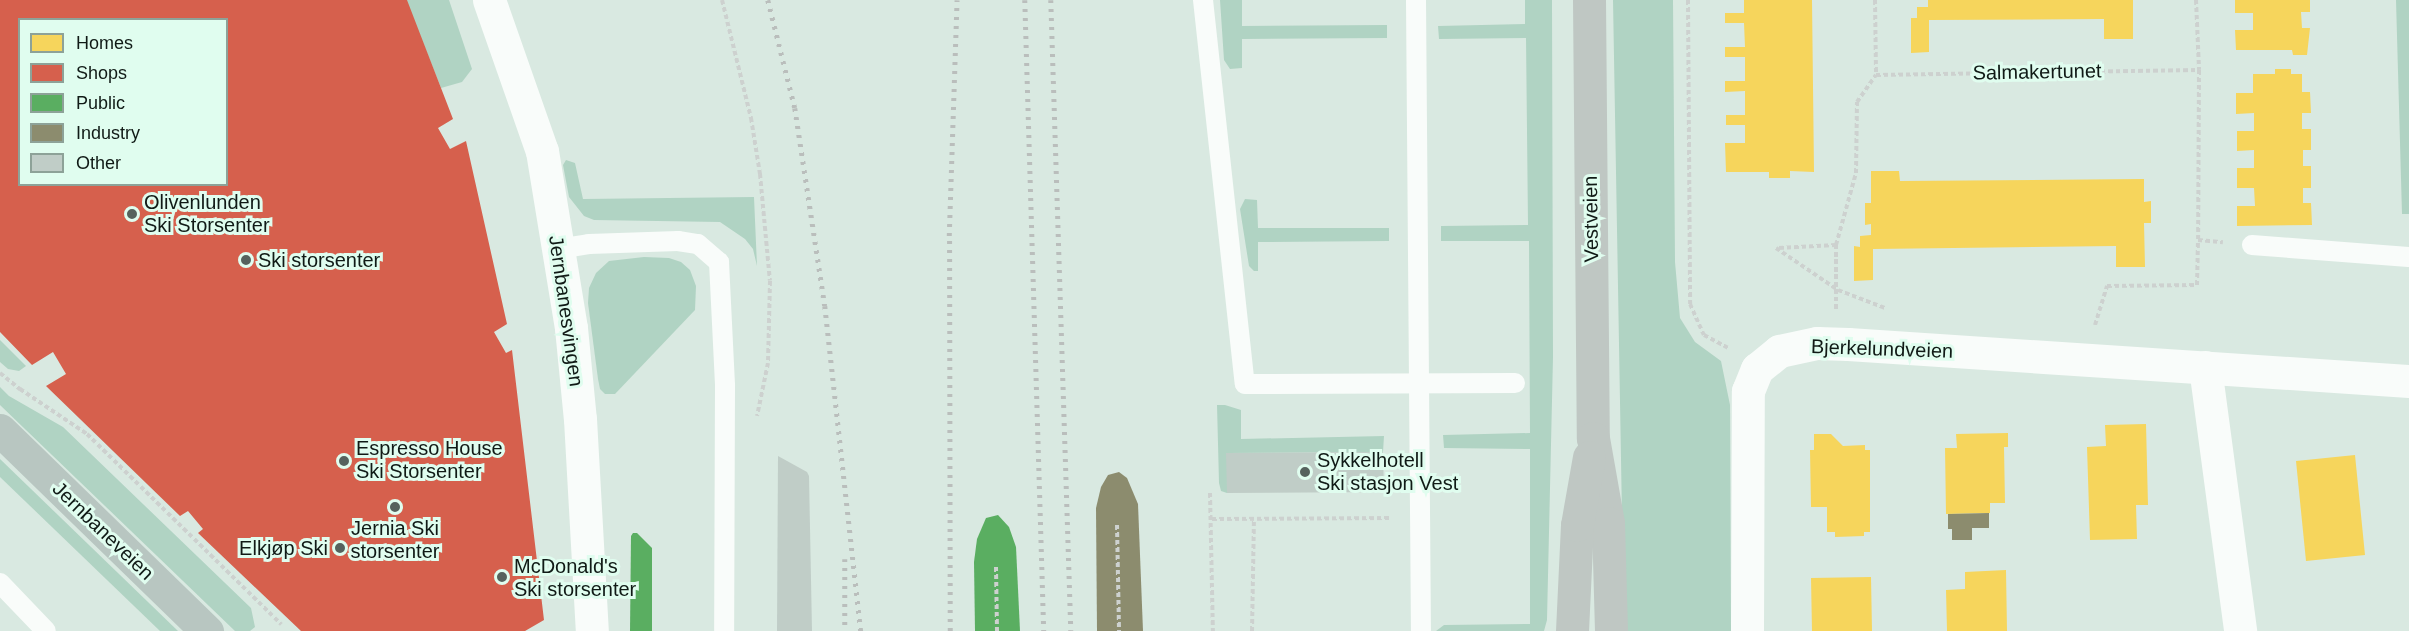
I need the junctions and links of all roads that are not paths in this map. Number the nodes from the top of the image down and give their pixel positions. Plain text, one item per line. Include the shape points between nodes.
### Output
1 (489, 0) edge
2 (1203, 0) edge
3 (1416, 0) edge
4 (1589, 0) edge
5 (2252, 244) road end
6 (558, 249) junction
7 (2409, 257) edge
8 (2205, 368) junction
9 (2409, 381) edge
10 (1419, 383) junction
11 (1515, 383) dead end
12 (0, 430) edge
13 (1593, 438) junction
14 (0, 583) edge
15 (46, 631) edge
16 (207, 631) edge
17 (592, 631) edge
18 (724, 631) edge
19 (1420, 631) edge
20 (1572, 631) edge
21 (1611, 631) edge
22 (1747, 631) edge
23 (2240, 631) edge

1 - 6 street, Jernbanesvingen via 542,151
2 - 10 lane via 1245,384
3 - 10 lane
4 - 13 street, Vestveien
5 - 7 lane
6 - 17 street, Jernbanesvingen via 580,419
6 - 18 lane via 638,240 678,241 698,244 719,262 725,386
8 - 9 street, Bjerkelundveien
8 - 22 street, Bjerkelundveien via 1816,344 1779,351 1757,369 1750,382 1747,404
8 - 23 street
10 - 11 lane
10 - 19 lane
12 - 16 main road, Jernbaneveien
13 - 20 street, Vestveien via 1577,525
13 - 21 street, Vestveien via 1608,523
14 - 15 lane

